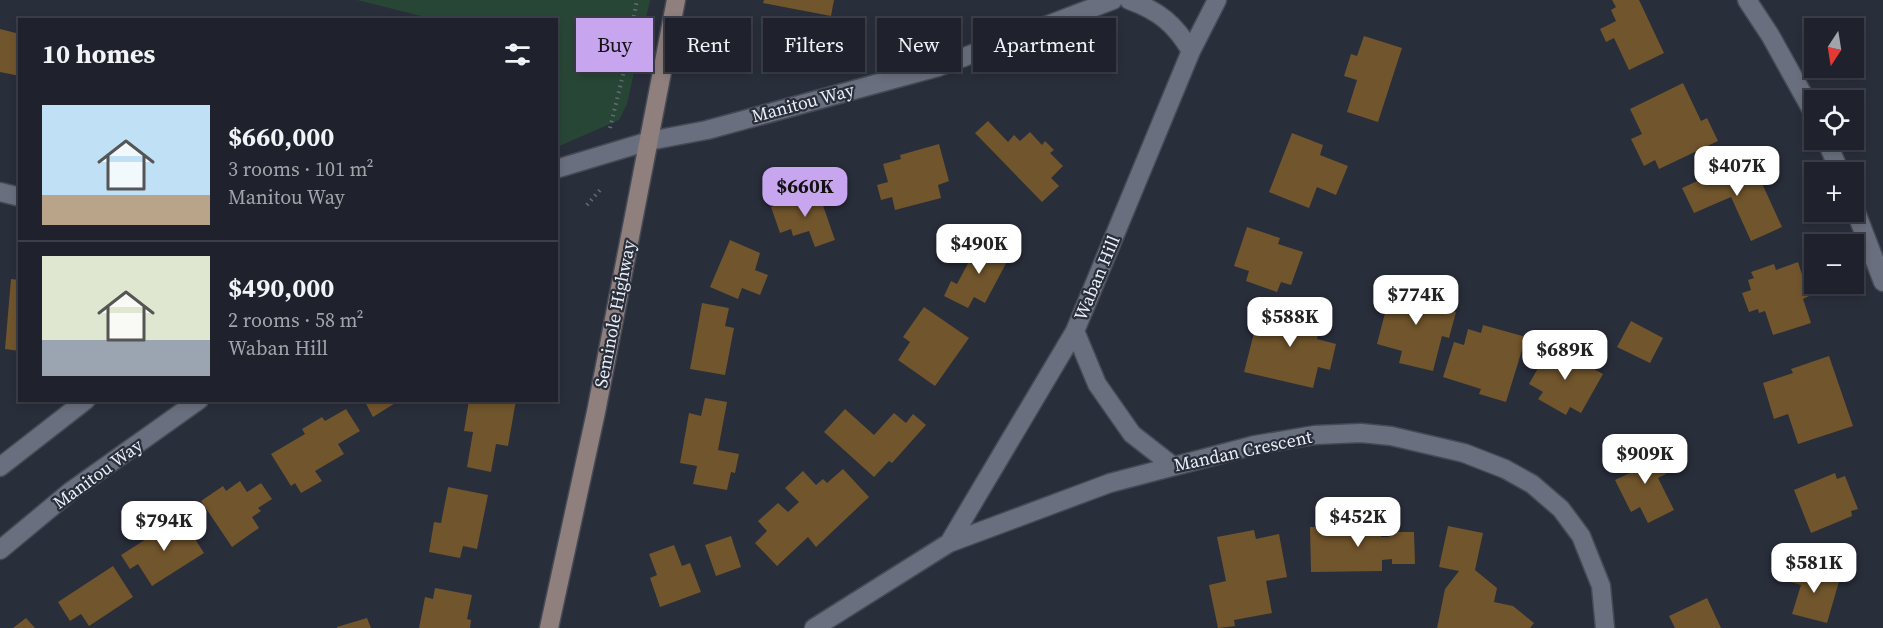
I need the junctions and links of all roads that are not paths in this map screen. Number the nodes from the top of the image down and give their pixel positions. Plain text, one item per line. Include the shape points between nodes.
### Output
1 (676, 0) edge
2 (1113, 0) edge
3 (1129, 0) edge
4 (1217, 0) edge
5 (1747, 0) edge
6 (1191, 51) junction
7 (1804, 96) edge
8 (649, 141) junction
9 (558, 168) edge
10 (0, 192) edge
11 (18, 196) edge
12 (1860, 222) edge
13 (1883, 282) edge
14 (1075, 331) junction
15 (83, 402) edge
16 (196, 402) edge
17 (1173, 466) junction
18 (0, 467) edge
19 (949, 543) junction
20 (0, 550) edge
21 (549, 628) edge
22 (814, 628) edge
23 (1605, 628) edge

1 - 8 street, Seminole Highway
2 - 8 street, Manitou Way via 938,67 707,130
3 - 6 street via 1163,17 1180,32
4 - 6 street, Waban Hill
5 - 7 street
6 - 14 street, Waban Hill
8 - 9 street, Manitou Way
8 - 21 street, Seminole Highway
10 - 11 street
12 - 13 street
14 - 17 street via 1097,384 1132,434
14 - 19 street, Waban Hill
15 - 18 street
16 - 20 street, Manitou Way via 71,491
17 - 19 street, Mandan Crescent via 1110,483
17 - 23 street, Mandan Crescent via 1315,435 1391,436 1464,453 1523,479 1561,509 1581,536 1600,586
19 - 22 street, Mandan Crescent

